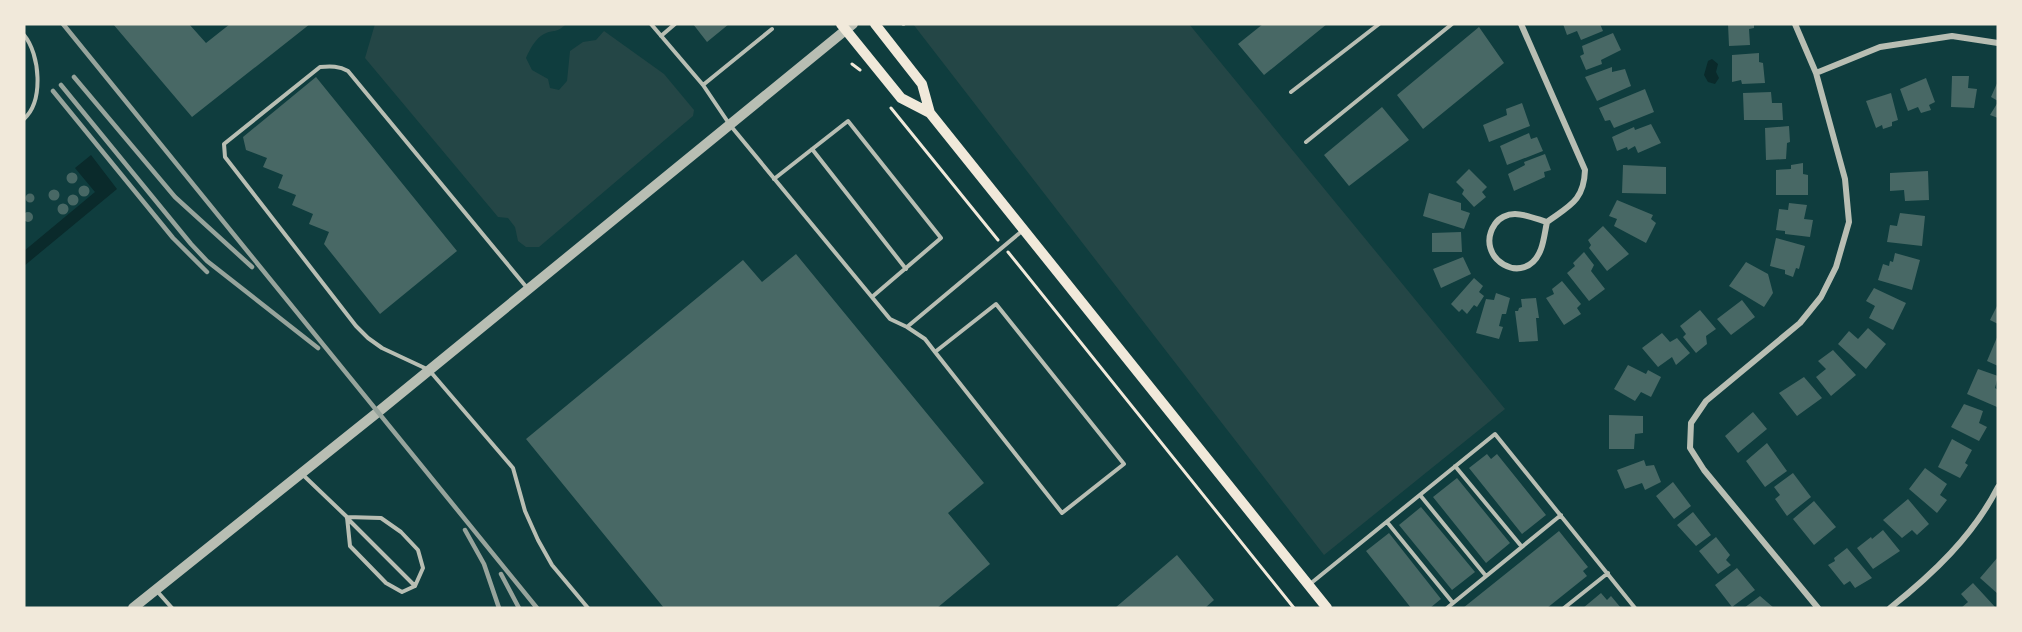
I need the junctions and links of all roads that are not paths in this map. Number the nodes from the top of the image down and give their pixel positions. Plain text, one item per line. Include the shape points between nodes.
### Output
1 (651, 24) edge
2 (675, 24) edge
3 (875, 24) edge
4 (1379, 24) edge
5 (1452, 24) edge
6 (1521, 24) edge
7 (1795, 24) edge
8 (847, 26) edge
9 (772, 29) dead end
10 (24, 35) edge
11 (661, 36) junction
12 (1998, 43) edge
13 (1816, 73) junction
14 (703, 85) junction
15 (1291, 92) dead end
16 (930, 113) junction
17 (24, 119) edge
18 (730, 125) junction
19 (1306, 142) dead end
20 (812, 149) junction
21 (774, 179) junction
22 (1546, 222) junction
23 (1024, 230) junction
24 (906, 268) junction
25 (528, 289) junction
26 (872, 297) junction
27 (907, 327) junction
28 (935, 352) junction
29 (429, 370) junction
30 (1455, 466) junction
31 (301, 473) junction
32 (1998, 487) edge
33 (1420, 495) junction
34 (1561, 515) junction
35 (347, 517) junction
36 (1387, 522) junction
37 (1522, 547) junction
38 (1608, 573) junction
39 (1486, 576) junction
40 (1309, 585) junction
41 (415, 586) junction
42 (155, 590) junction
43 (1453, 603) junction
44 (133, 608) edge
45 (172, 608) edge
46 (588, 608) edge
47 (1327, 608) edge
48 (1447, 608) edge
49 (1564, 608) edge
50 (1635, 608) edge
51 (1818, 608) edge
52 (1890, 608) edge

1 - 11 lane
2 - 11 lane
3 - 16 main road via 922,84
4 - 15 lane
5 - 19 lane
6 - 22 street via 1585,170 1583,190 1572,204
7 - 13 street
8 - 16 main road via 901,98
8 - 18 street
9 - 14 lane
10 - 17 lane via 32,45 38,84 36,100
11 - 14 lane
12 - 13 street via 1952,36 1880,47
13 - 51 street via 1845,179 1849,222 1836,267 1821,297 1800,323 1706,401 1690,423 1690,448
14 - 18 lane
16 - 23 main road
18 - 21 lane
18 - 25 street
20 - 21 lane
20 - 24 lane
20 - 24 lane via 848,121 941,238
21 - 26 lane
22 - 22 street via 1541,248 1532,263 1520,269 1510,268 1495,258 1489,240 1496,222 1504,216 1515,214
23 - 27 lane
23 - 40 main road
24 - 26 lane
25 - 29 street
25 - 29 lane via 342,67 320,67 231,137 224,144 225,157 356,326 382,348
26 - 27 lane via 890,318
27 - 28 lane via 925,339
28 - 28 lane via 1062,513 1124,464 996,304
29 - 31 street
29 - 46 lane via 513,468 538,540 552,565
30 - 33 lane
30 - 34 lane via 1495,434
30 - 37 lane
31 - 35 lane
31 - 42 street
32 - 52 street via 1976,525
33 - 36 lane
33 - 39 lane
34 - 37 lane
34 - 38 lane
35 - 41 lane
35 - 41 lane via 351,546 386,583 402,592
35 - 41 lane via 381,518 401,532 418,550 423,568
36 - 40 lane
36 - 43 lane
37 - 39 lane
38 - 49 lane
38 - 50 lane
39 - 43 lane
40 - 47 main road
42 - 44 street
42 - 45 lane
43 - 48 lane

